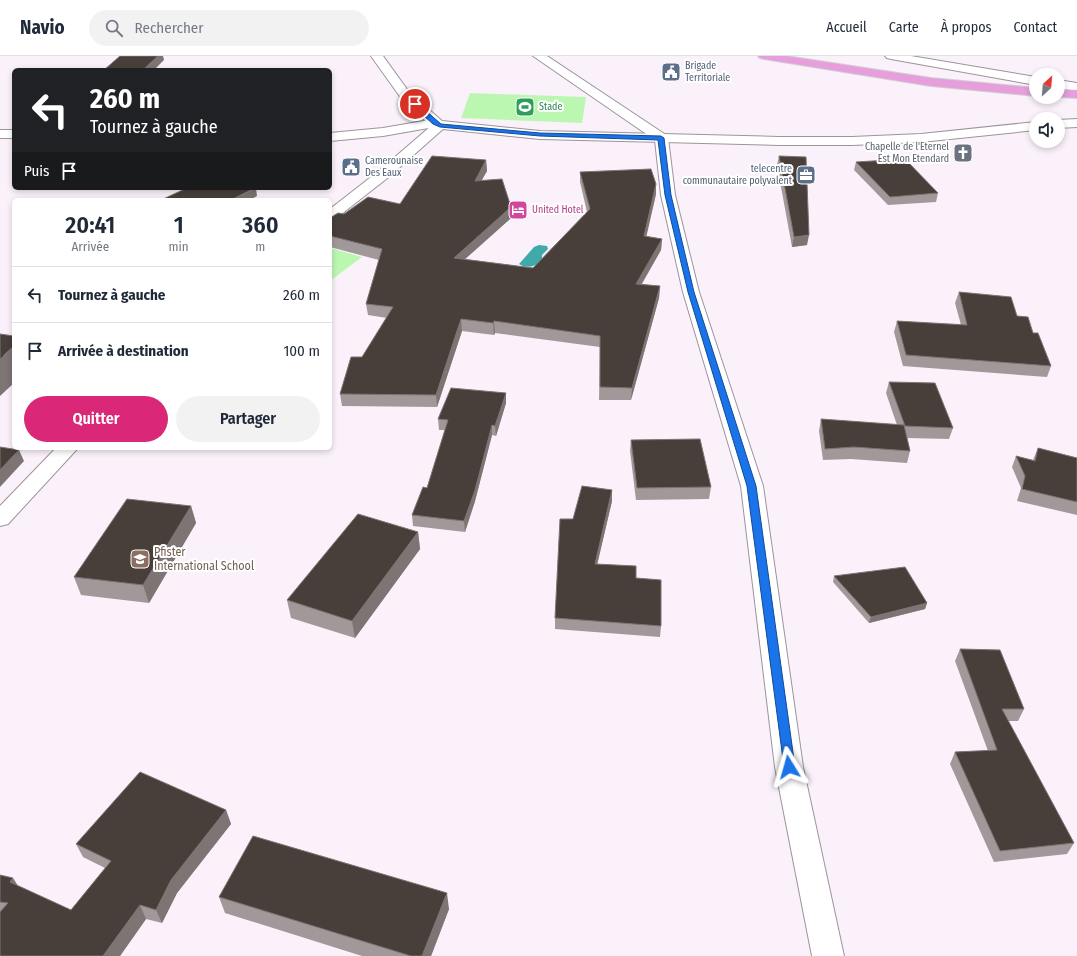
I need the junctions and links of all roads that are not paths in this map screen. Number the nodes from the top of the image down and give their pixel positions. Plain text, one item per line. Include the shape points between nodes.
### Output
1 (377, 56) edge
2 (539, 56) edge
3 (764, 56) edge
4 (891, 56) edge
5 (914, 58) edge
6 (1029, 80) edge
7 (1065, 85) edge
8 (1077, 87) edge
9 (1015, 90) junction
10 (1029, 91) edge
11 (1065, 93) edge
12 (1077, 94) edge
13 (1077, 123) edge
14 (437, 124) junction
15 (1065, 124) edge
16 (1029, 127) edge
17 (0, 134) edge
18 (12, 134) edge
19 (332, 137) edge
20 (661, 138) junction
21 (332, 214) edge
22 (66, 450) edge
23 (0, 519) edge
24 (828, 956) edge

1 - 14 street via 405,95
2 - 20 street
3 - 9 highway via 931,82
4 - 5 street
5 - 6 street
5 - 9 street
7 - 8 street
9 - 10 highway
11 - 12 highway
13 - 15 street
14 - 19 street
14 - 20 street via 540,135
14 - 21 street via 406,156
16 - 20 street via 921,138 852,141
17 - 18 street
20 - 24 street via 668,195 691,292 752,486 789,767
22 - 23 street

